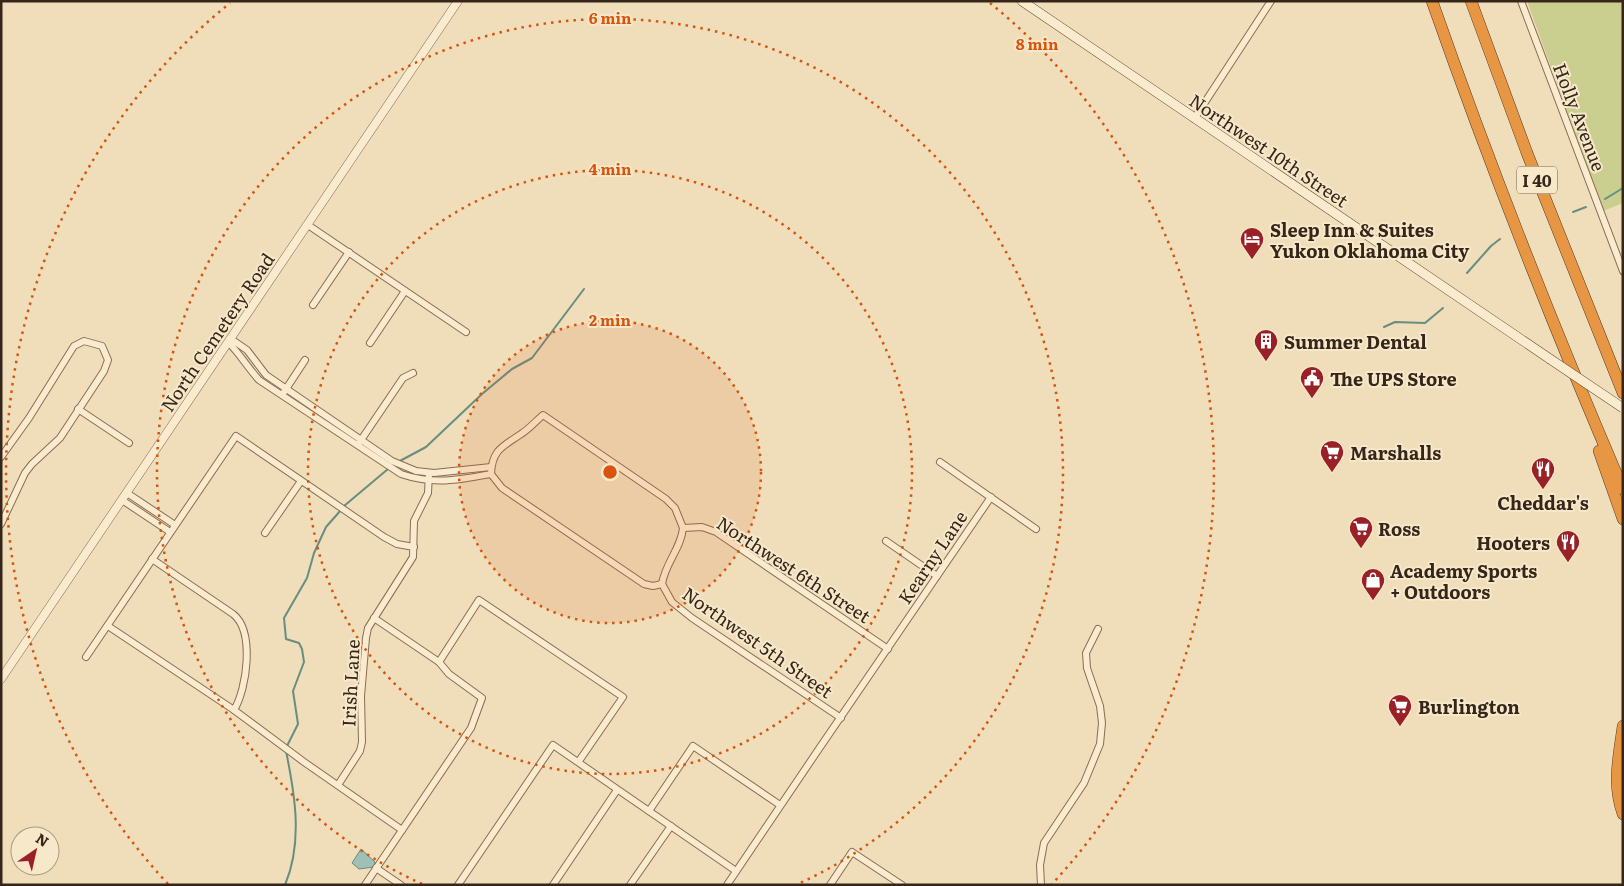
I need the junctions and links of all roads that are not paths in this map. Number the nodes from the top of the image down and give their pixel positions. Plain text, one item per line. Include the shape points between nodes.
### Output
1 (458, 1) edge
2 (1022, 1) edge
3 (1271, 1) edge
4 (1432, 1) edge
5 (1471, 1) edge
6 (1521, 1) edge
7 (1194, 119) junction
8 (308, 225) junction
9 (1623, 250) edge
10 (349, 252) junction
11 (1616, 253) junction
12 (1623, 271) edge
13 (405, 291) junction
14 (313, 305) dead end
15 (466, 332) dead end
16 (230, 341) junction
17 (370, 343) dead end
18 (305, 360) dead end
19 (412, 373) dead end
20 (286, 388) junction
21 (1623, 393) edge
22 (282, 395) junction
23 (1586, 403) junction
24 (1623, 408) edge
25 (78, 409) junction
26 (129, 443) dead end
27 (359, 443) junction
28 (1, 457) edge
29 (940, 462) dead end
30 (492, 470) junction
31 (429, 473) junction
32 (301, 481) junction
33 (430, 481) junction
34 (1623, 489) edge
35 (124, 496) junction
36 (991, 497) junction
37 (1623, 519) edge
38 (1, 524) edge
39 (175, 525) junction
40 (683, 528) junction
41 (1036, 529) dead end
42 (170, 532) junction
43 (265, 533) dead end
44 (886, 541) dead end
45 (414, 546) junction
46 (152, 559) junction
47 (938, 576) junction
48 (662, 584) junction
49 (374, 618) junction
50 (108, 626) junction
51 (1098, 629) dead end
52 (888, 649) junction
53 (86, 657) dead end
54 (439, 662) junction
55 (4, 670) edge
56 (1, 679) edge
57 (234, 710) junction
58 (841, 718) junction
59 (1623, 726) edge
60 (579, 761) junction
61 (338, 785) junction
62 (616, 790) junction
63 (780, 806) junction
64 (649, 812) junction
65 (1623, 814) edge
66 (671, 826) junction
67 (402, 830) junction
68 (376, 868) junction
69 (736, 871) junction
70 (365, 885) edge
71 (401, 885) edge
72 (458, 885) edge
73 (553, 885) edge
74 (630, 885) edge
75 (727, 885) edge
76 (830, 885) edge
77 (902, 885) edge
78 (1041, 885) edge

1 - 8 street, North Cemetery Road
2 - 7 main road, Northwest 10th Street
3 - 7 street
4 - 23 highway, I 40
5 - 21 highway, I 40 via 1526,153
6 - 11 street, Holly Avenue
7 - 24 main road, Northwest 10th Street, bridge
8 - 10 street
8 - 16 street, North Cemetery Road
9 - 11 street
10 - 13 street
10 - 14 street
11 - 12 street, Holly Avenue
13 - 15 street
13 - 17 street
16 - 20 street via 247,350 266,375
16 - 22 street via 259,380
16 - 35 street, North Cemetery Road
18 - 20 street
19 - 27 street via 403,378
20 - 22 street
20 - 27 street
22 - 27 street
23 - 34 highway, I 40
23 - 37 highway via 1594,437
25 - 26 street
25 - 28 street via 107,365 106,353 94,342 84,341 74,346 30,418
25 - 38 street via 60,438 25,473
27 - 31 street via 392,461
27 - 33 street via 401,474
29 - 36 street
30 - 31 street
30 - 33 street via 447,482
30 - 40 street via 497,453 504,444 522,434 542,415 666,499 675,508
30 - 48 street, Northwest 5th Street via 502,488 644,584
31 - 33 street, Irish Lane
32 - 39 street via 236,436
32 - 43 street
32 - 45 street via 384,537 397,544
33 - 45 street, Irish Lane via 428,493 414,521
35 - 39 street
35 - 42 street
35 - 55 street, North Cemetery Road
36 - 41 street
36 - 47 street, Kearny Lane
39 - 42 street
40 - 48 street via 678,546 664,571
40 - 52 street, Northwest 6th Street via 702,527 716,532
42 - 46 street
44 - 47 street
45 - 49 street, Irish Lane via 413,557
46 - 50 street
46 - 57 street via 233,614 243,625 247,639 242,693
47 - 52 street, Kearny Lane
48 - 58 street, Northwest 5th Street via 672,602 692,618
49 - 54 street
49 - 61 street, Irish Lane via 366,638 361,696 362,742 360,751
50 - 53 street
50 - 57 street
51 - 78 street via 1086,653 1087,668 1100,706 1100,744 1084,784 1044,843
52 - 58 street, Kearny Lane
54 - 60 street via 479,600 622,698
54 - 67 street via 449,674 482,698 471,728
55 - 56 street, North Cemetery Road
57 - 61 street
58 - 63 street, Kearny Lane
59 - 65 highway via 1617,780
60 - 62 street
60 - 72 street via 554,745
61 - 67 street
62 - 64 street
62 - 73 street
63 - 64 street via 693,746
63 - 69 street, Kearny Lane
64 - 66 street
66 - 69 street
66 - 74 street
67 - 68 street
68 - 70 street
68 - 71 street
69 - 75 street, Kearny Lane
76 - 77 street via 852,852

